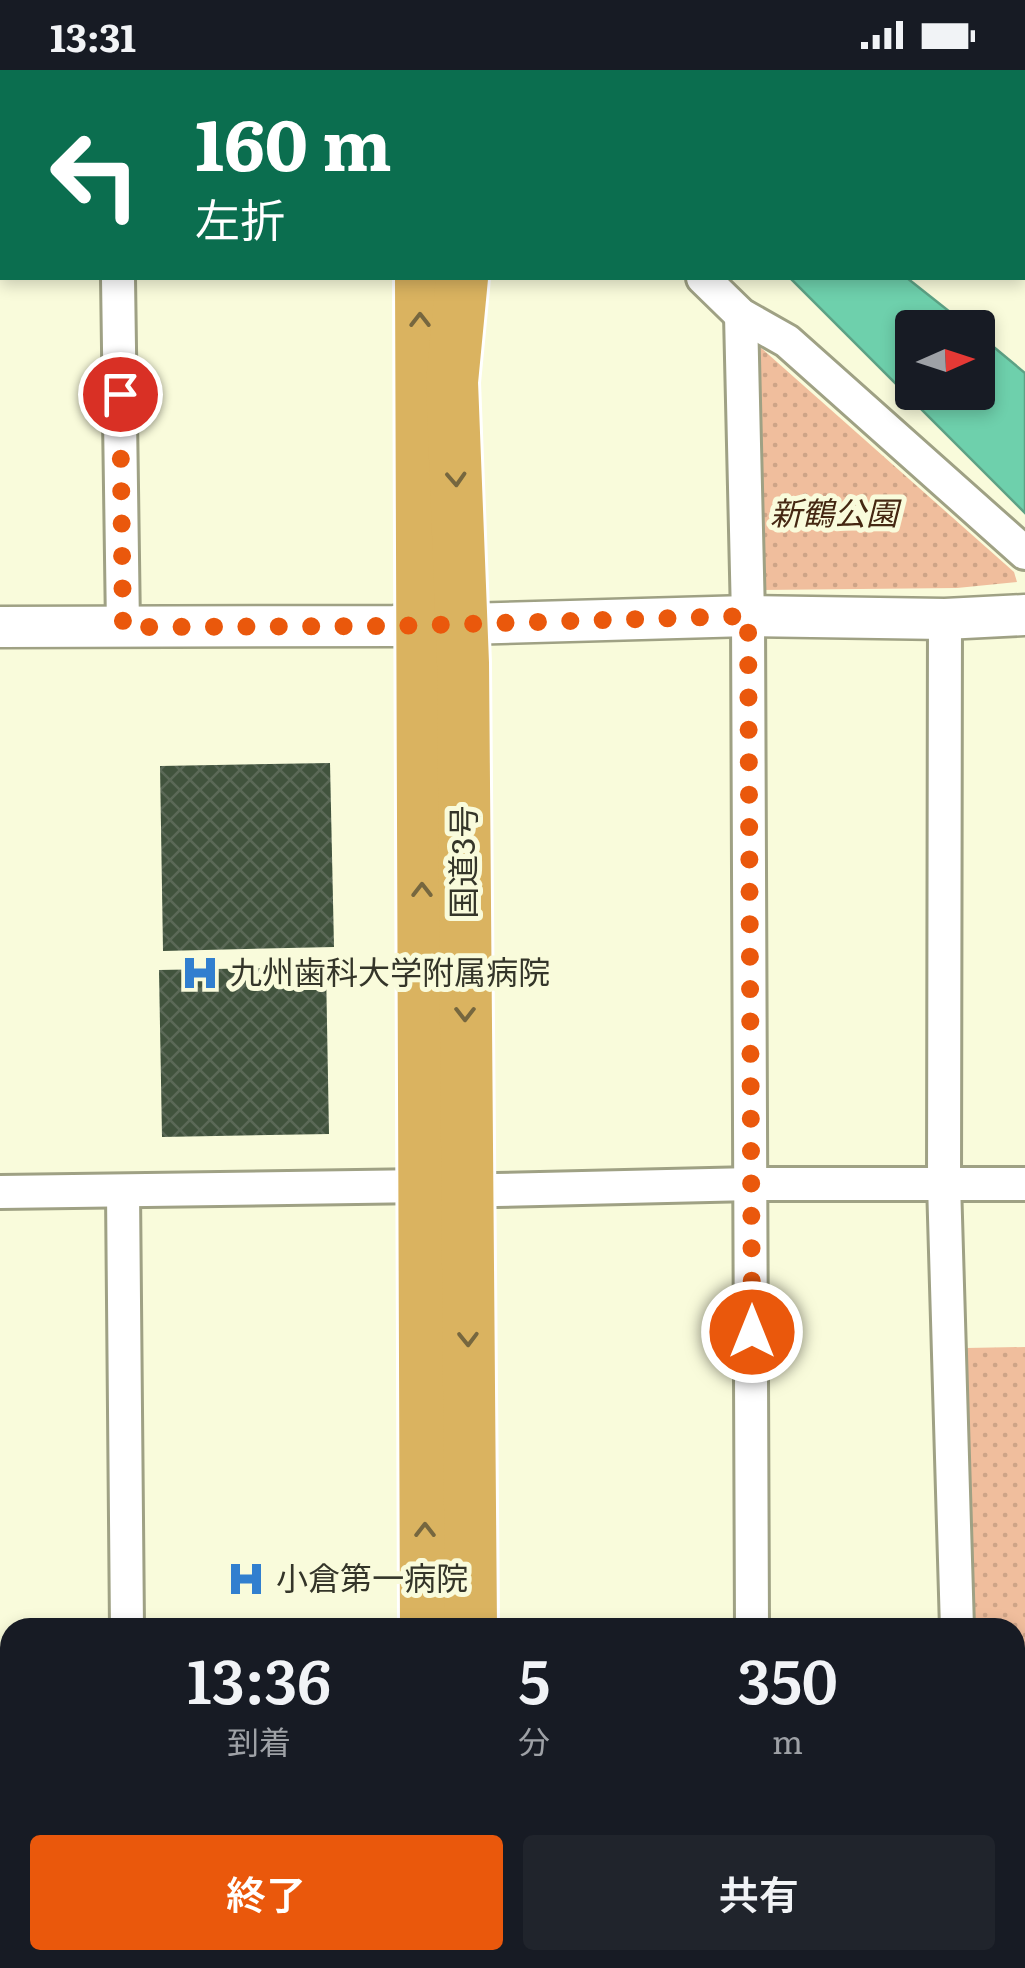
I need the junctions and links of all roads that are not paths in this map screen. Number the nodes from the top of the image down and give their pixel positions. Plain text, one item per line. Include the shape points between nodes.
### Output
1 (118, 280) edge
2 (421, 280) edge
3 (462, 280) edge
4 (705, 280) edge
5 (740, 314) junction
6 (1025, 553) edge
7 (1025, 615) edge
8 (748, 616) junction
9 (945, 618) junction
10 (441, 623) junction
11 (0, 627) edge
12 (123, 627) junction
13 (752, 1184) junction
14 (944, 1184) junction
15 (1025, 1184) edge
16 (446, 1187) junction
17 (0, 1192) edge
18 (123, 1192) junction
19 (126, 1618) edge
20 (426, 1618) edge
21 (470, 1618) edge
22 (752, 1618) edge
23 (957, 1618) edge

1 - 12 street
10 -> 2 highway, 国道3号
3 -> 10 highway, 国道3号
4 - 5 street
5 - 6 street via 787,341
5 - 8 street
7 - 9 street
8 - 9 street
8 - 10 street
8 - 13 street
9 - 14 street
10 - 12 street
10 - 16 highway, 国道3号
11 - 12 street
13 - 14 street
13 - 16 street
13 - 22 street
14 - 15 street
14 - 23 street
16 - 18 street
20 -> 16 highway, 国道3号
16 -> 21 highway, 国道3号
17 - 18 street
18 - 19 street

